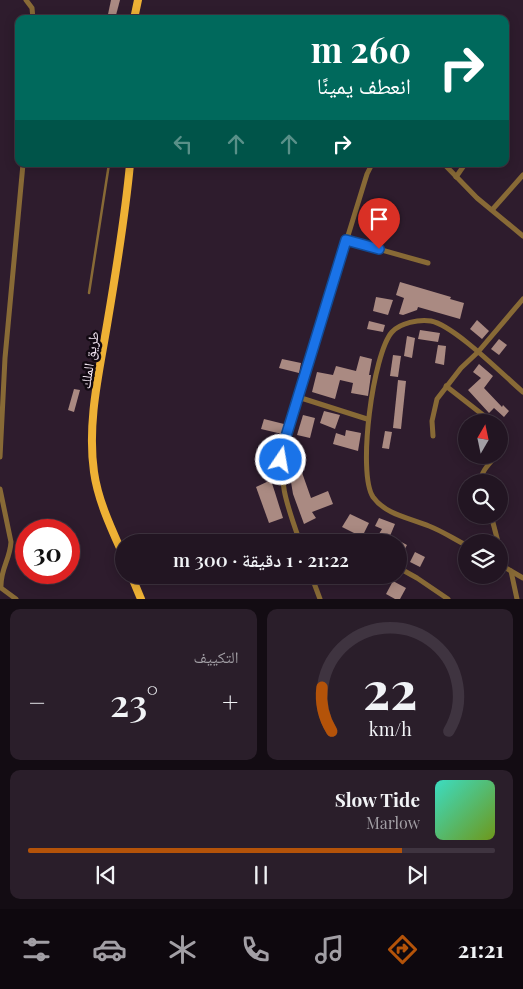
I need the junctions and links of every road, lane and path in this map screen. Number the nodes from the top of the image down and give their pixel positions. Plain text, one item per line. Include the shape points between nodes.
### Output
1 (26, 0) edge
2 (132, 0) edge
3 (138, 0) edge
4 (33, 15) edge
5 (134, 15) edge
6 (24, 167) edge
7 (109, 167) edge
8 (130, 167) edge
9 (370, 167) edge
10 (447, 167) edge
11 (463, 167) edge
12 (523, 175) edge
13 (456, 177) junction
14 (492, 210) junction
15 (523, 236) edge
16 (346, 240) junction
17 (428, 263) dead end
18 (89, 293) dead end
19 (523, 299) edge
20 (478, 352) junction
21 (446, 386) junction
22 (523, 392) edge
23 (298, 397) junction
24 (482, 414) edge
25 (367, 420) junction
26 (433, 436) dead end
27 (0, 457) edge
28 (490, 464) edge
29 (482, 474) edge
30 (0, 489) edge
31 (298, 534) edge
32 (115, 535) edge
33 (458, 542) edge
34 (508, 569) edge
35 (511, 571) junction
36 (407, 572) edge
37 (523, 578) edge
38 (135, 584) edge
39 (314, 584) edge
40 (16, 599) edge
41 (141, 599) edge
42 (320, 599) edge
43 (448, 599) edge
44 (517, 599) edge

1 - 4 street
2 - 5 main road
3 - 5 main road
6 - 27 street via 5,358
7 - 18 lane
8 - 32 main road, طريق الملك via 92,432 99,495
9 - 16 street
10 - 13 street
11 - 13 street
12 - 14 street
13 - 14 street
14 - 15 street
16 - 17 street
16 - 23 street
19 - 20 street
20 - 21 street
20 - 22 street
20 - 25 street via 431,321 406,324 392,331 382,354
21 - 24 street
21 - 26 street via 437,399 432,421
23 - 25 street
23 - 31 street via 281,460 281,479
25 - 33 street via 367,474 373,496 384,508
28 - 29 street
30 - 40 street via 11,542 0,575 1,588
34 - 35 street
35 - 37 street
35 - 44 street
36 - 43 street
38 - 41 main road
39 - 42 street

